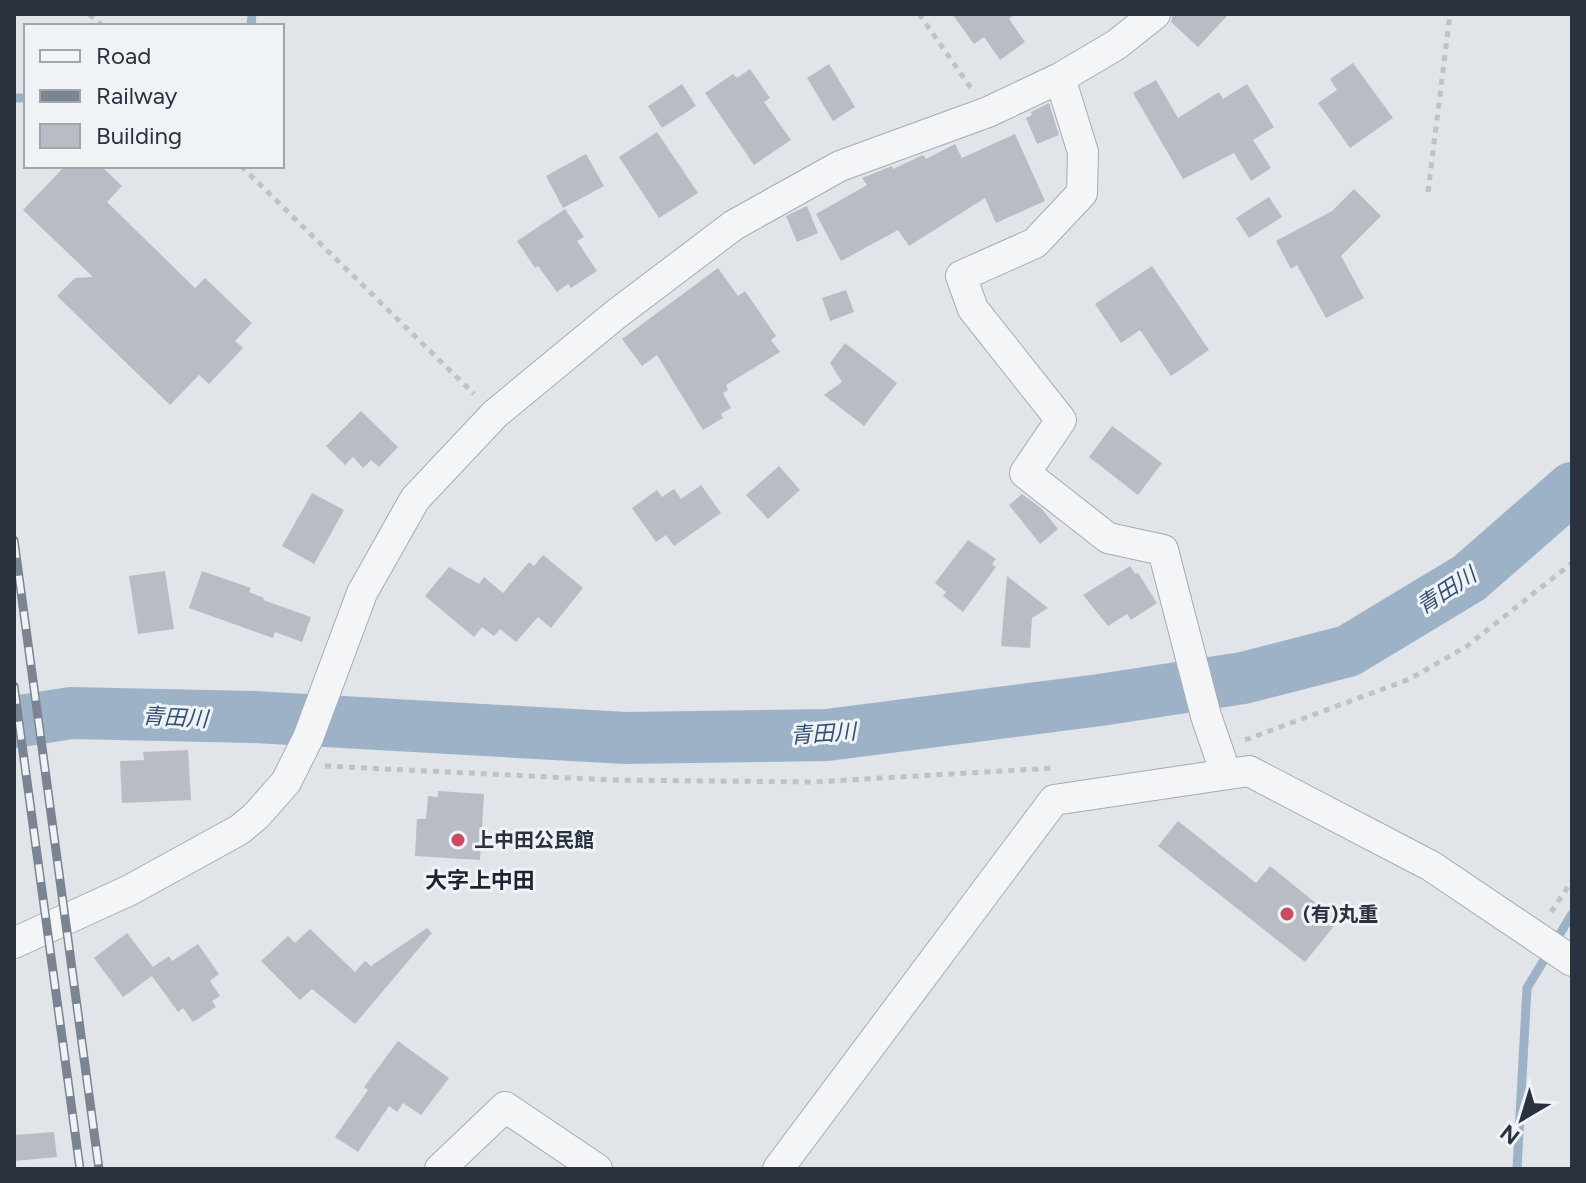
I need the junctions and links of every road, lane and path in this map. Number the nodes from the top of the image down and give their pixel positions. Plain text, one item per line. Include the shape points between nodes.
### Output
1 (919, 14) edge
2 (1155, 14) edge
3 (1450, 14) edge
4 (1060, 78) junction
5 (988, 112) junction
6 (243, 168) edge
7 (1428, 192) dead end
8 (495, 414) junction
9 (1572, 563) edge
10 (1221, 760) junction
11 (295, 765) junction
12 (1063, 767) dead end
13 (1572, 881) edge
14 (1534, 936) junction
15 (14, 943) edge
16 (1572, 961) edge
17 (440, 1169) edge
18 (597, 1169) edge
19 (778, 1169) edge

1 - 5 path
2 - 4 street
3 - 7 path
4 - 5 street
4 - 10 street via 1083,152 1082,193 1035,243 961,276 973,309 1061,420 1025,473 1108,538 1163,550
5 - 8 street via 840,166 734,225
6 - 8 path
8 - 11 street via 415,499 362,593
9 - 10 path via 1467,646 1410,679 1278,729
10 - 14 street via 1431,866
10 - 19 street via 1054,800
11 - 12 path via 612,780 814,782
11 - 15 street via 272,800 239,830 130,890
13 - 14 path
14 - 16 street
17 - 18 street via 505,1107

